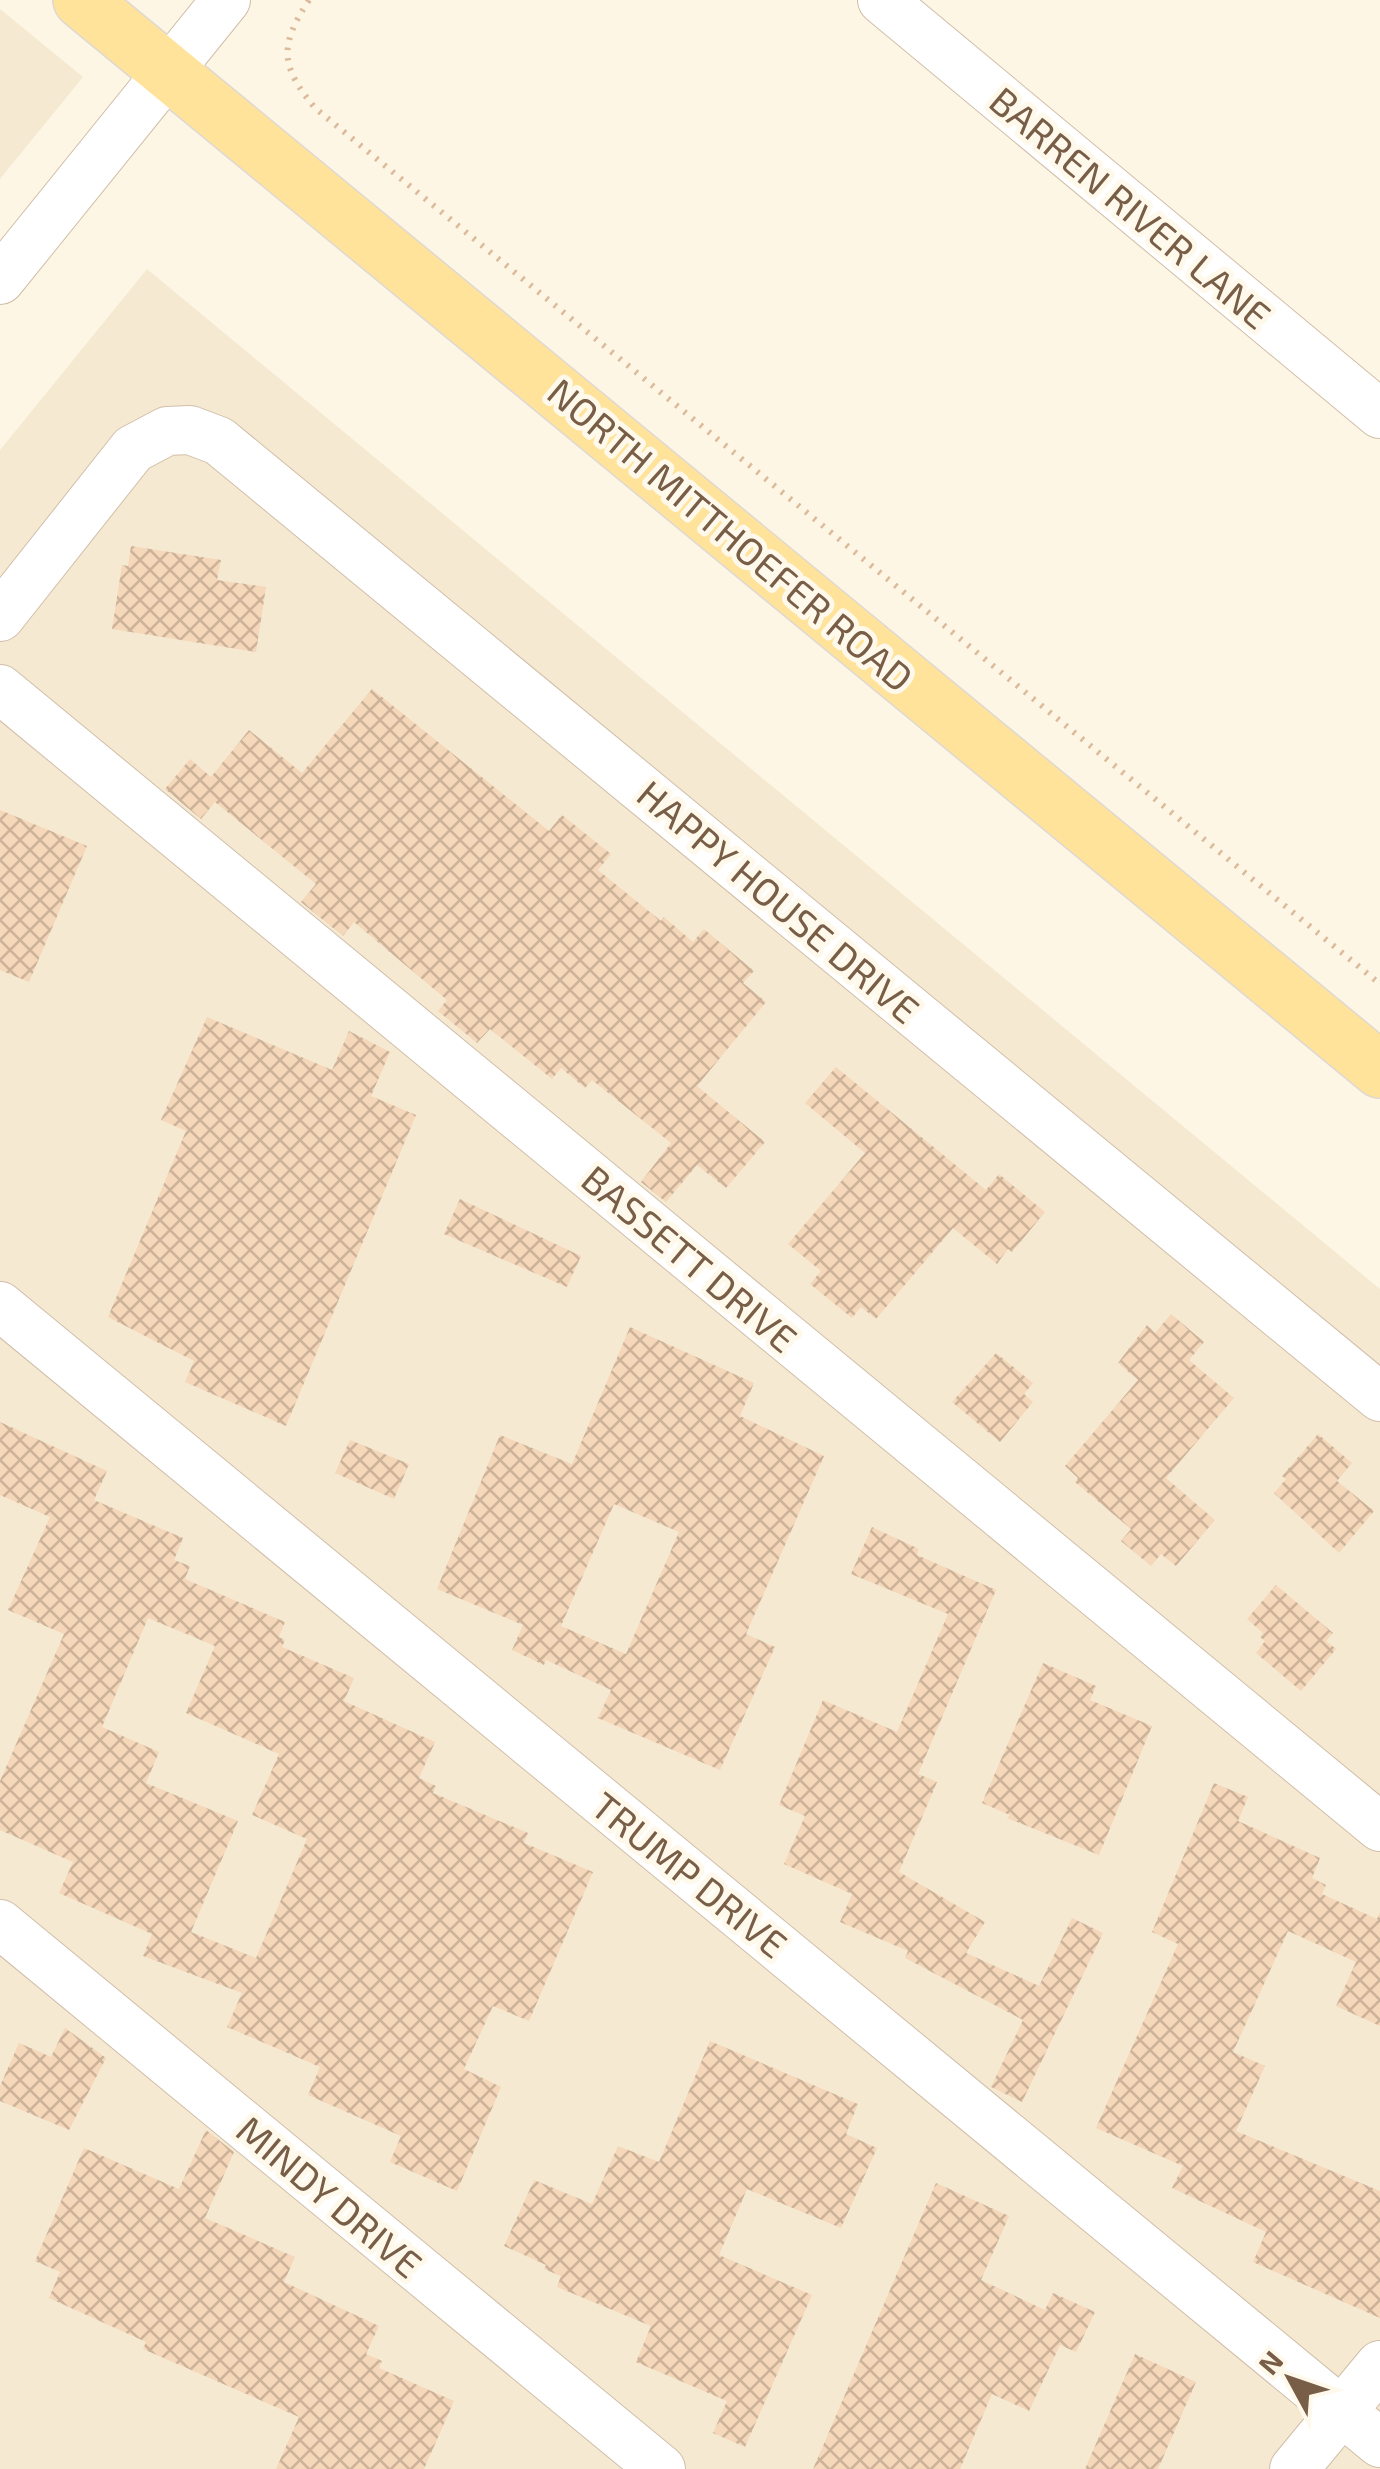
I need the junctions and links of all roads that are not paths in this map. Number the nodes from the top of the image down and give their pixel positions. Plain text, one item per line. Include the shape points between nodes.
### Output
1 (81, 0) edge
2 (226, 0) edge
3 (882, 0) edge
4 (169, 70) junction
5 (0, 280) edge
6 (1380, 414) edge
7 (0, 617) edge
8 (0, 689) edge
9 (1380, 1070) edge
10 (0, 1306) edge
11 (1380, 1397) edge
12 (1380, 1827) edge
13 (0, 1924) edge
14 (1380, 2365) edge
15 (1342, 2411) junction
16 (1380, 2443) edge
17 (661, 2469) edge
18 (1294, 2469) edge

1 - 4 main road, NORTH MITTHOEFER ROAD
2 - 4 street
3 - 6 street, BARREN RIVER LANE
4 - 5 street
4 - 9 main road, NORTH MITTHOEFER ROAD
7 - 11 street, HAPPY HOUSE DRIVE via 132,450 167,431 190,430 225,444
8 - 12 street, BASSETT DRIVE
10 - 15 street, TRUMP DRIVE
13 - 17 street, MINDY DRIVE
14 - 15 street
15 - 16 street, TRUMP DRIVE
15 - 18 street

